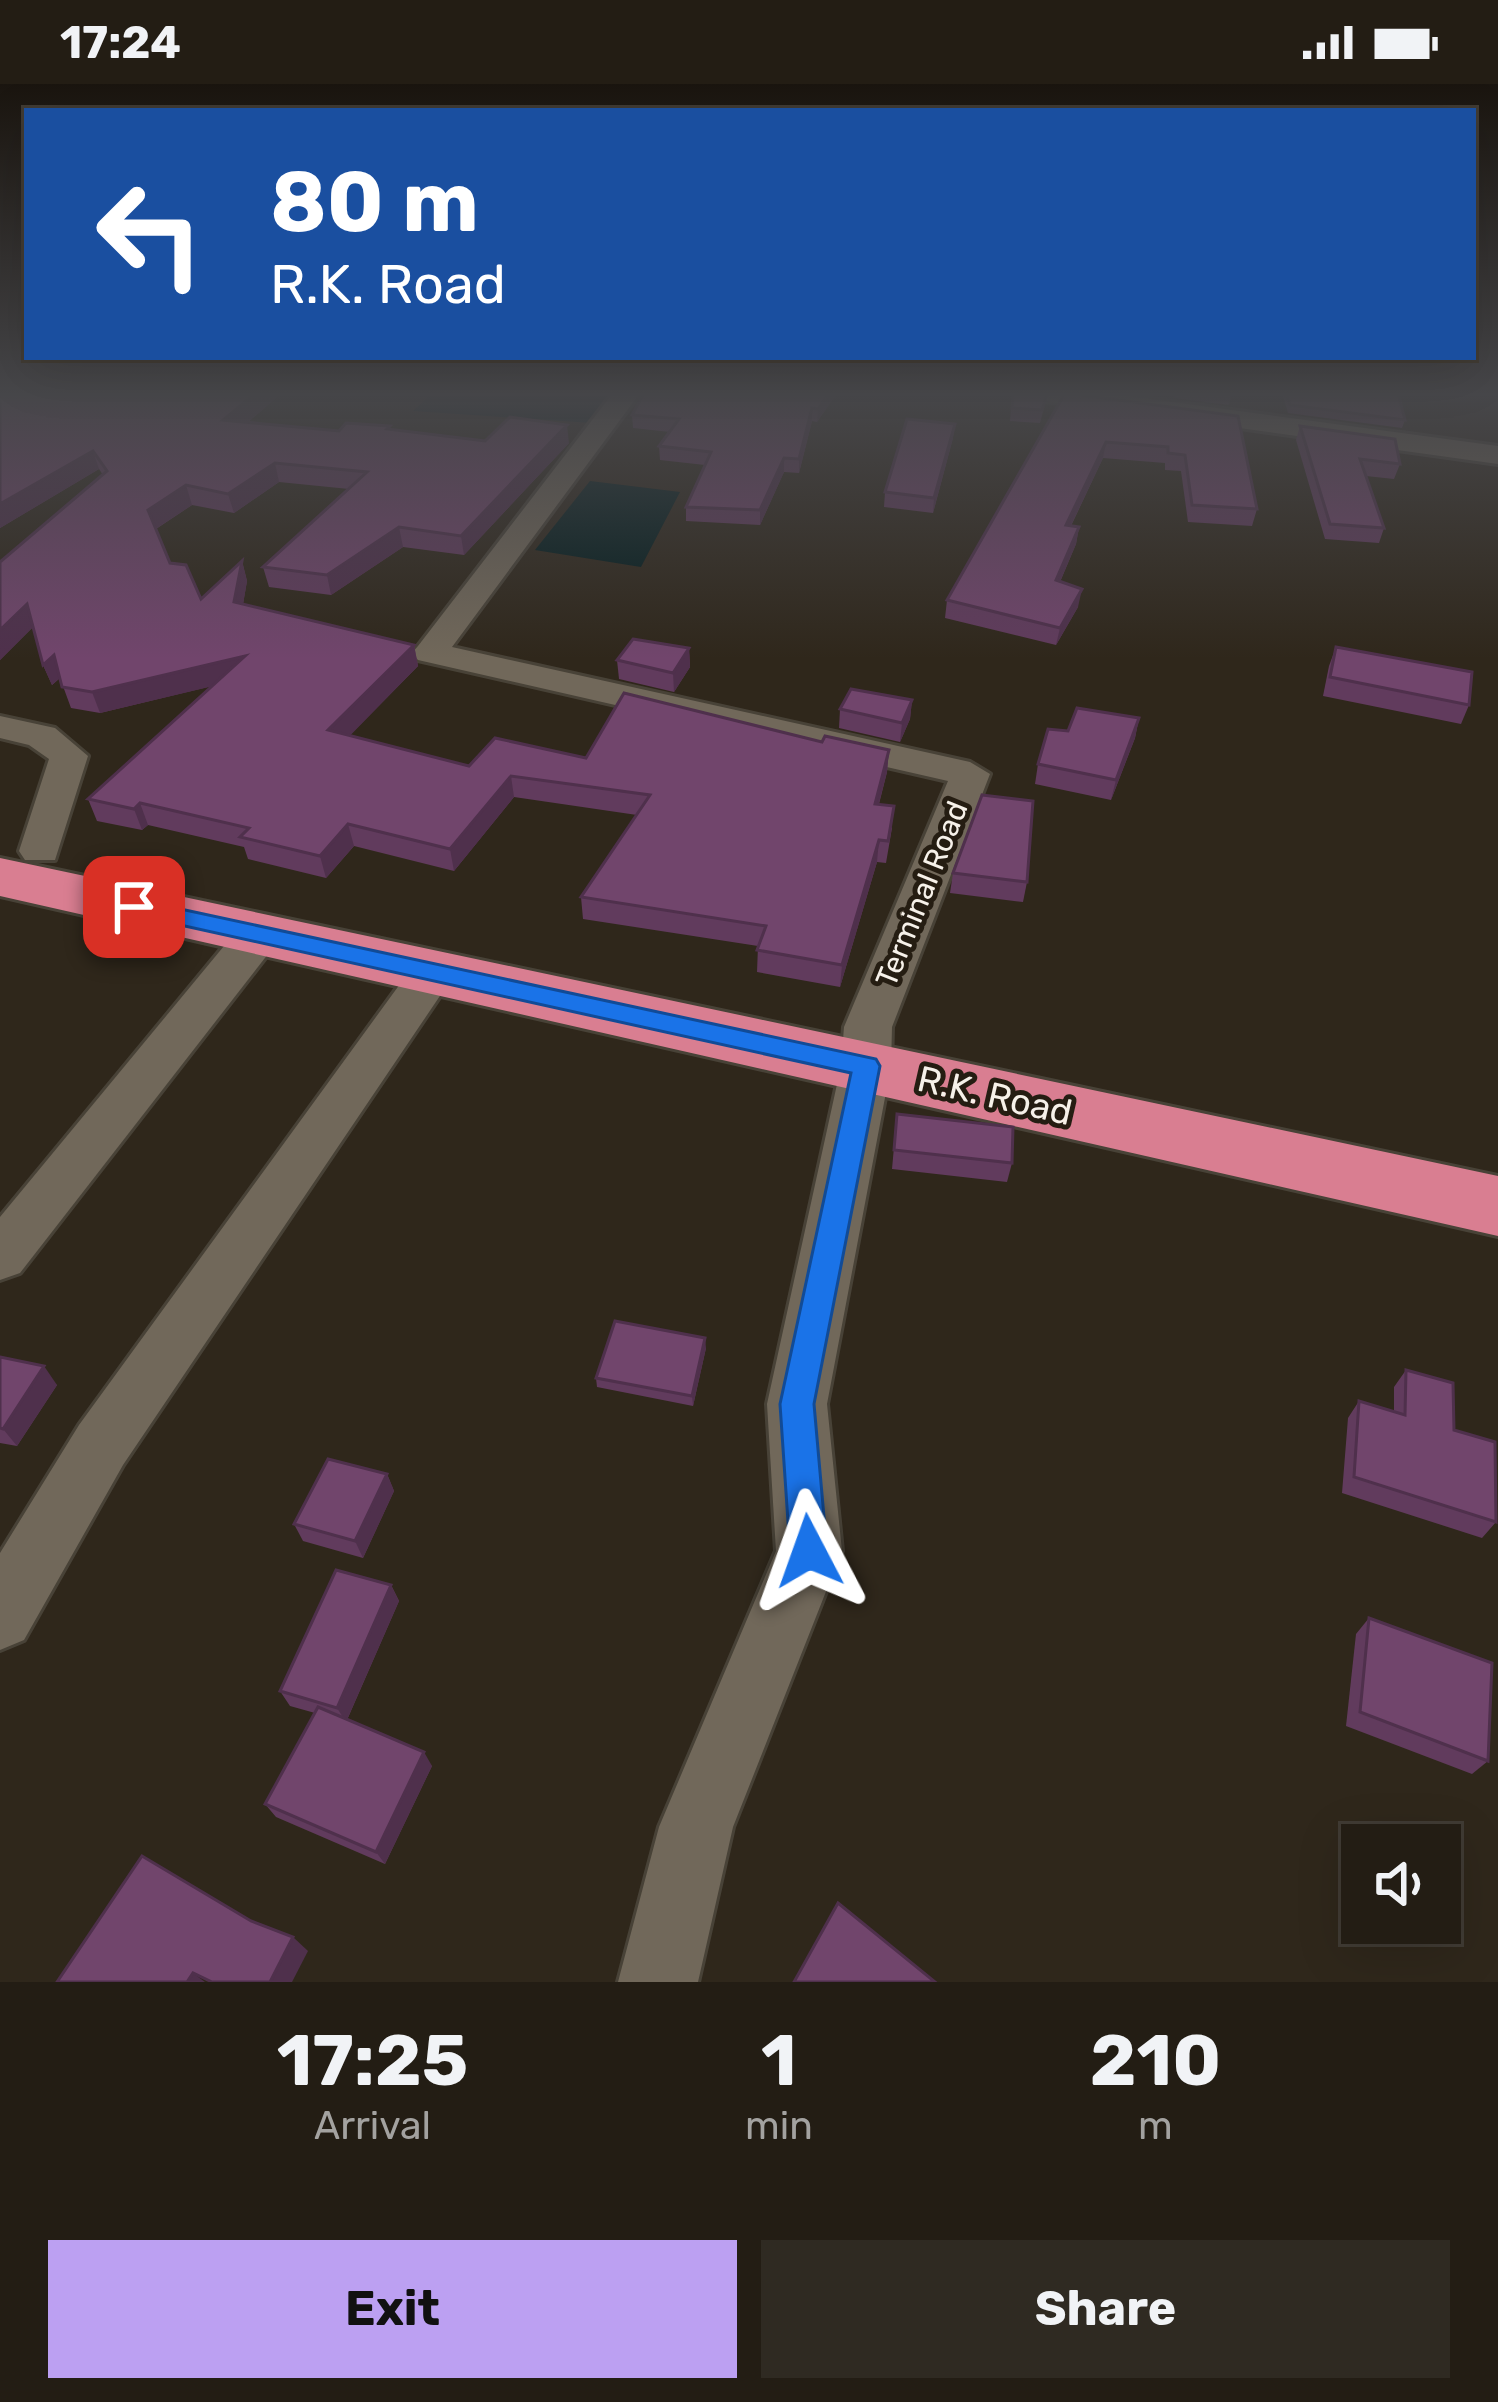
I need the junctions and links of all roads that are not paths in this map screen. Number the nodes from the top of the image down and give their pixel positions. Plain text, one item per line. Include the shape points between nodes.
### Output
1 (560, 482) edge
2 (0, 728) edge
3 (10, 867) edge
4 (259, 934) junction
5 (431, 973) junction
6 (867, 1046) junction
7 (1498, 1162) edge
8 (1498, 1206) edge
9 (0, 1257) edge
10 (0, 1616) edge
11 (658, 1982) edge

1 - 6 street, Terminal Road via 430,653 970,775
2 - 3 street via 42,736 69,756
3 - 4 highway, R.K. Road
3 - 6 highway, R.K. Road
4 - 5 highway, R.K. Road
4 - 9 street
5 - 6 highway, R.K. Road
5 - 10 street via 101,1445
6 - 7 highway, R.K. Road
6 - 8 highway, R.K. Road
6 - 11 street via 797,1404 809,1551 696,1827

